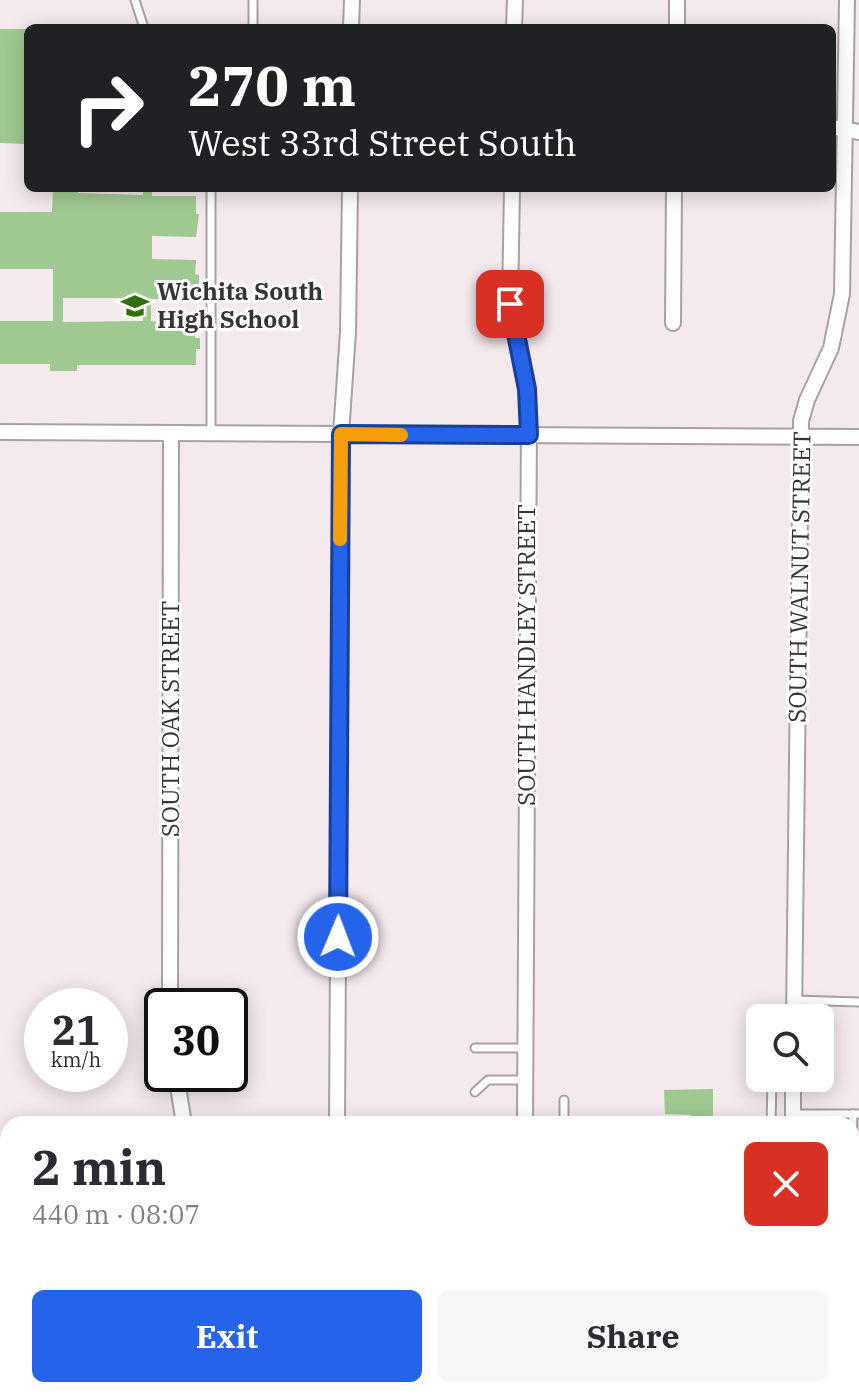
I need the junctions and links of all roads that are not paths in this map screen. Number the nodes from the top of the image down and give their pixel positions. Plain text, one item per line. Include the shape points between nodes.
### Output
1 (135, 0) edge
2 (253, 0) edge
3 (352, 0) edge
4 (515, 0) edge
5 (677, 0) edge
6 (847, 0) edge
7 (143, 24) edge
8 (253, 24) edge
9 (351, 24) edge
10 (514, 24) edge
11 (677, 24) edge
12 (846, 129) edge
13 (211, 192) edge
14 (350, 192) edge
15 (512, 192) edge
16 (674, 192) edge
17 (673, 323) dead end
18 (0, 432) edge
19 (171, 433) junction
20 (211, 433) junction
21 (341, 434) junction
22 (529, 435) junction
23 (801, 437) junction
24 (859, 437) edge
25 (170, 988) edge
26 (794, 1000) junction
27 (859, 1002) edge
28 (794, 1004) edge
29 (475, 1048) dead end
30 (524, 1048) junction
31 (525, 1080) junction
32 (179, 1092) edge
33 (475, 1092) dead end
34 (772, 1092) edge
35 (793, 1092) edge
36 (564, 1100) dead end
37 (856, 1114) edge
38 (183, 1116) edge
39 (337, 1116) edge
40 (525, 1116) edge
41 (564, 1116) edge
42 (771, 1116) edge
43 (793, 1116) edge
44 (831, 1116) edge

1 - 7 lane
2 - 8 lane
3 - 9 street
4 - 10 street
5 - 11 street
6 - 12 street, SOUTH WALNUT STREET
12 - 23 street, SOUTH WALNUT STREET via 841,305 831,348 807,400
13 - 20 lane
14 - 21 street
15 - 22 street, SOUTH HANDLEY STREET via 510,304 527,389
16 - 17 street
18 - 19 street
19 - 20 street
19 - 25 street, SOUTH OAK STREET
20 - 21 street
21 - 22 street
21 - 39 street
22 - 23 street
22 - 30 street, SOUTH HANDLEY STREET
23 - 24 street
23 - 26 street, SOUTH WALNUT STREET
26 - 27 lane
26 - 28 street, SOUTH WALNUT STREET
29 - 30 lane
30 - 31 street, SOUTH HANDLEY STREET
31 - 33 lane via 488,1080
31 - 40 street, SOUTH HANDLEY STREET
32 - 38 street
34 - 42 lane
35 - 43 street
36 - 41 lane
37 - 44 lane

